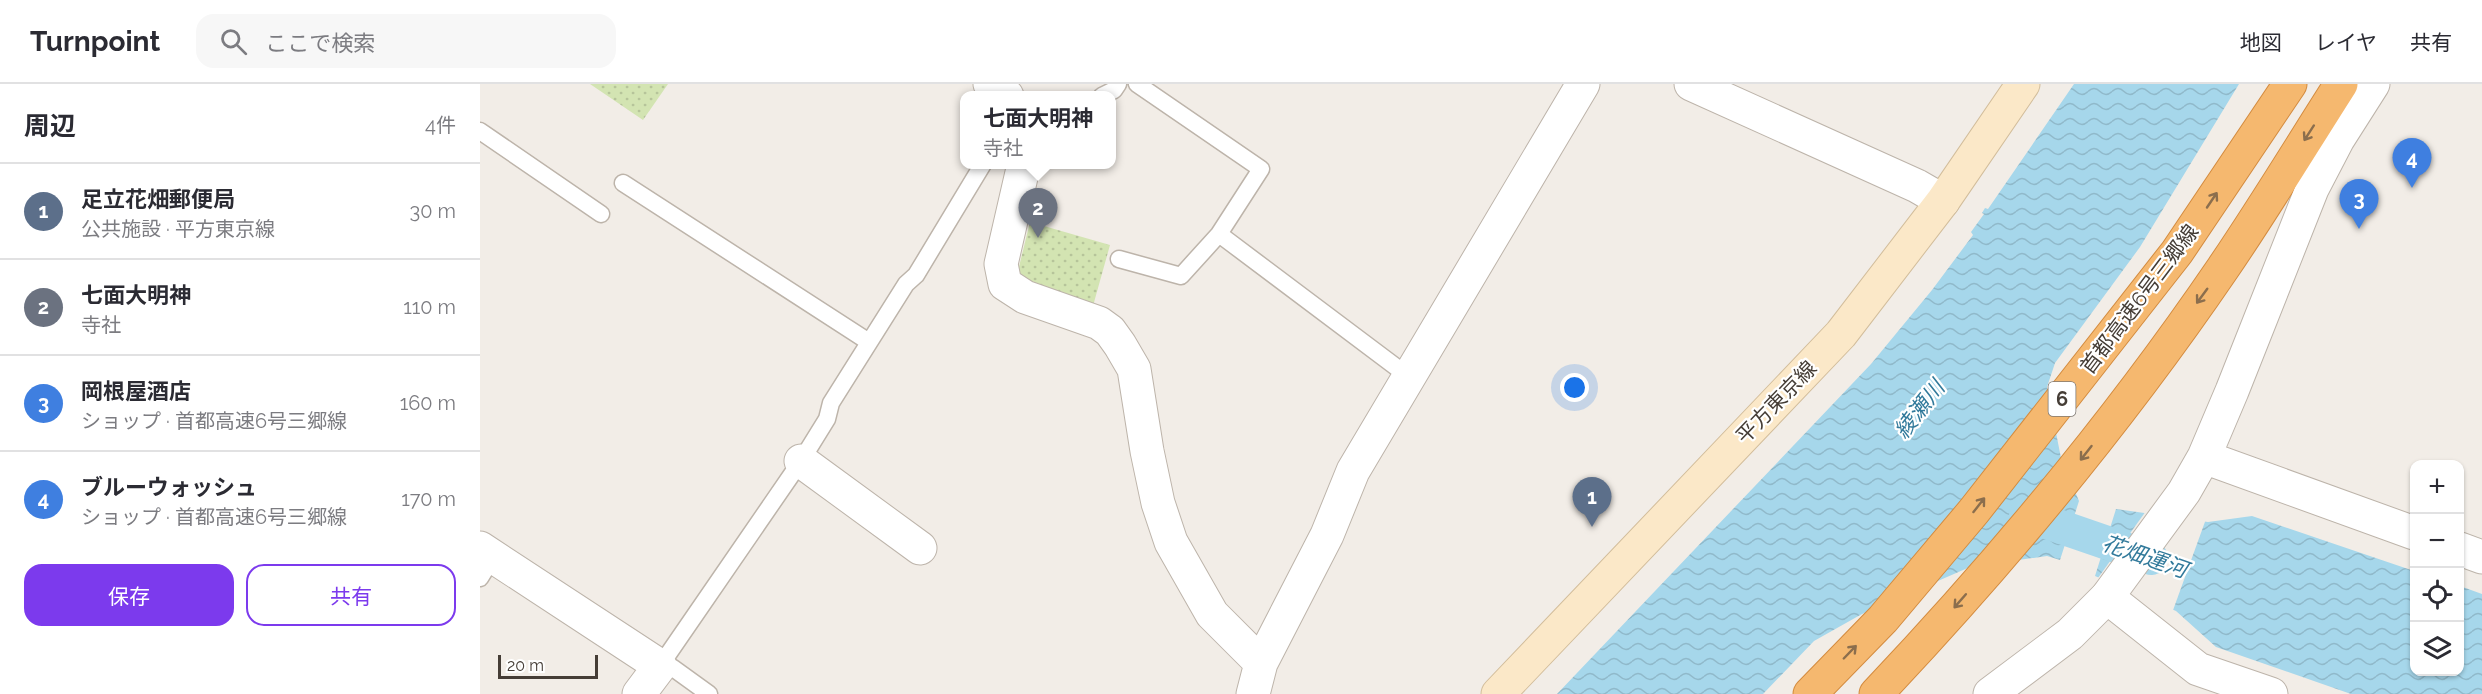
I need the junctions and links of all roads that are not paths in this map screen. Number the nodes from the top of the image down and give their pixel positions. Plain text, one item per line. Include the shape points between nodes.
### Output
1 (1137, 84) edge
2 (1583, 84) edge
3 (1691, 84) edge
4 (2023, 84) edge
5 (2290, 84) edge
6 (2341, 84) edge
7 (2373, 84) edge
8 (480, 131) edge
9 (982, 169) edge
10 (1023, 169) edge
11 (623, 183) dead end
12 (1943, 201) junction
13 (601, 214) dead end
14 (1219, 234) junction
15 (1119, 259) dead end
16 (869, 342) junction
17 (1408, 376) junction
18 (2204, 457) junction
19 (801, 462) junction
20 (2410, 531) edge
21 (920, 548) dead end
22 (2464, 550) edge
23 (2482, 557) edge
24 (484, 561) edge
25 (2111, 591) junction
26 (1262, 663) junction
27 (660, 666) junction
28 (639, 694) edge
29 (709, 694) edge
30 (1253, 694) edge
31 (1498, 694) edge
32 (1810, 694) edge
33 (1876, 694) edge
34 (1990, 694) edge
35 (2271, 694) edge

1 - 14 lane via 1261,170
2 - 17 street
3 - 12 street
4 - 12 main road, 平方東京線
32 -> 5 highway, 首都高速6号三郷線 / 6 via 1882,619 1982,502 2177,252
6 -> 33 highway, 6 via 2223,268 2087,452
7 - 18 street via 2312,189
8 - 13 lane
9 - 16 lane
10 - 26 street via 1001,264 1005,284 1025,297 1099,323 1120,345 1134,369 1158,503 1172,542 1212,614
11 - 16 lane
12 - 31 main road, 平方東京線 via 1840,333
14 - 15 lane via 1181,276
14 - 17 lane
16 - 19 lane
17 - 26 street via 1353,471 1327,534
18 - 20 street
18 - 25 street via 2184,492
19 - 21 street
19 - 27 lane
22 - 23 street
24 - 27 street
25 - 34 street via 2070,634
25 - 35 street via 2198,669
26 - 30 street
27 - 28 street
27 - 29 lane via 674,668

